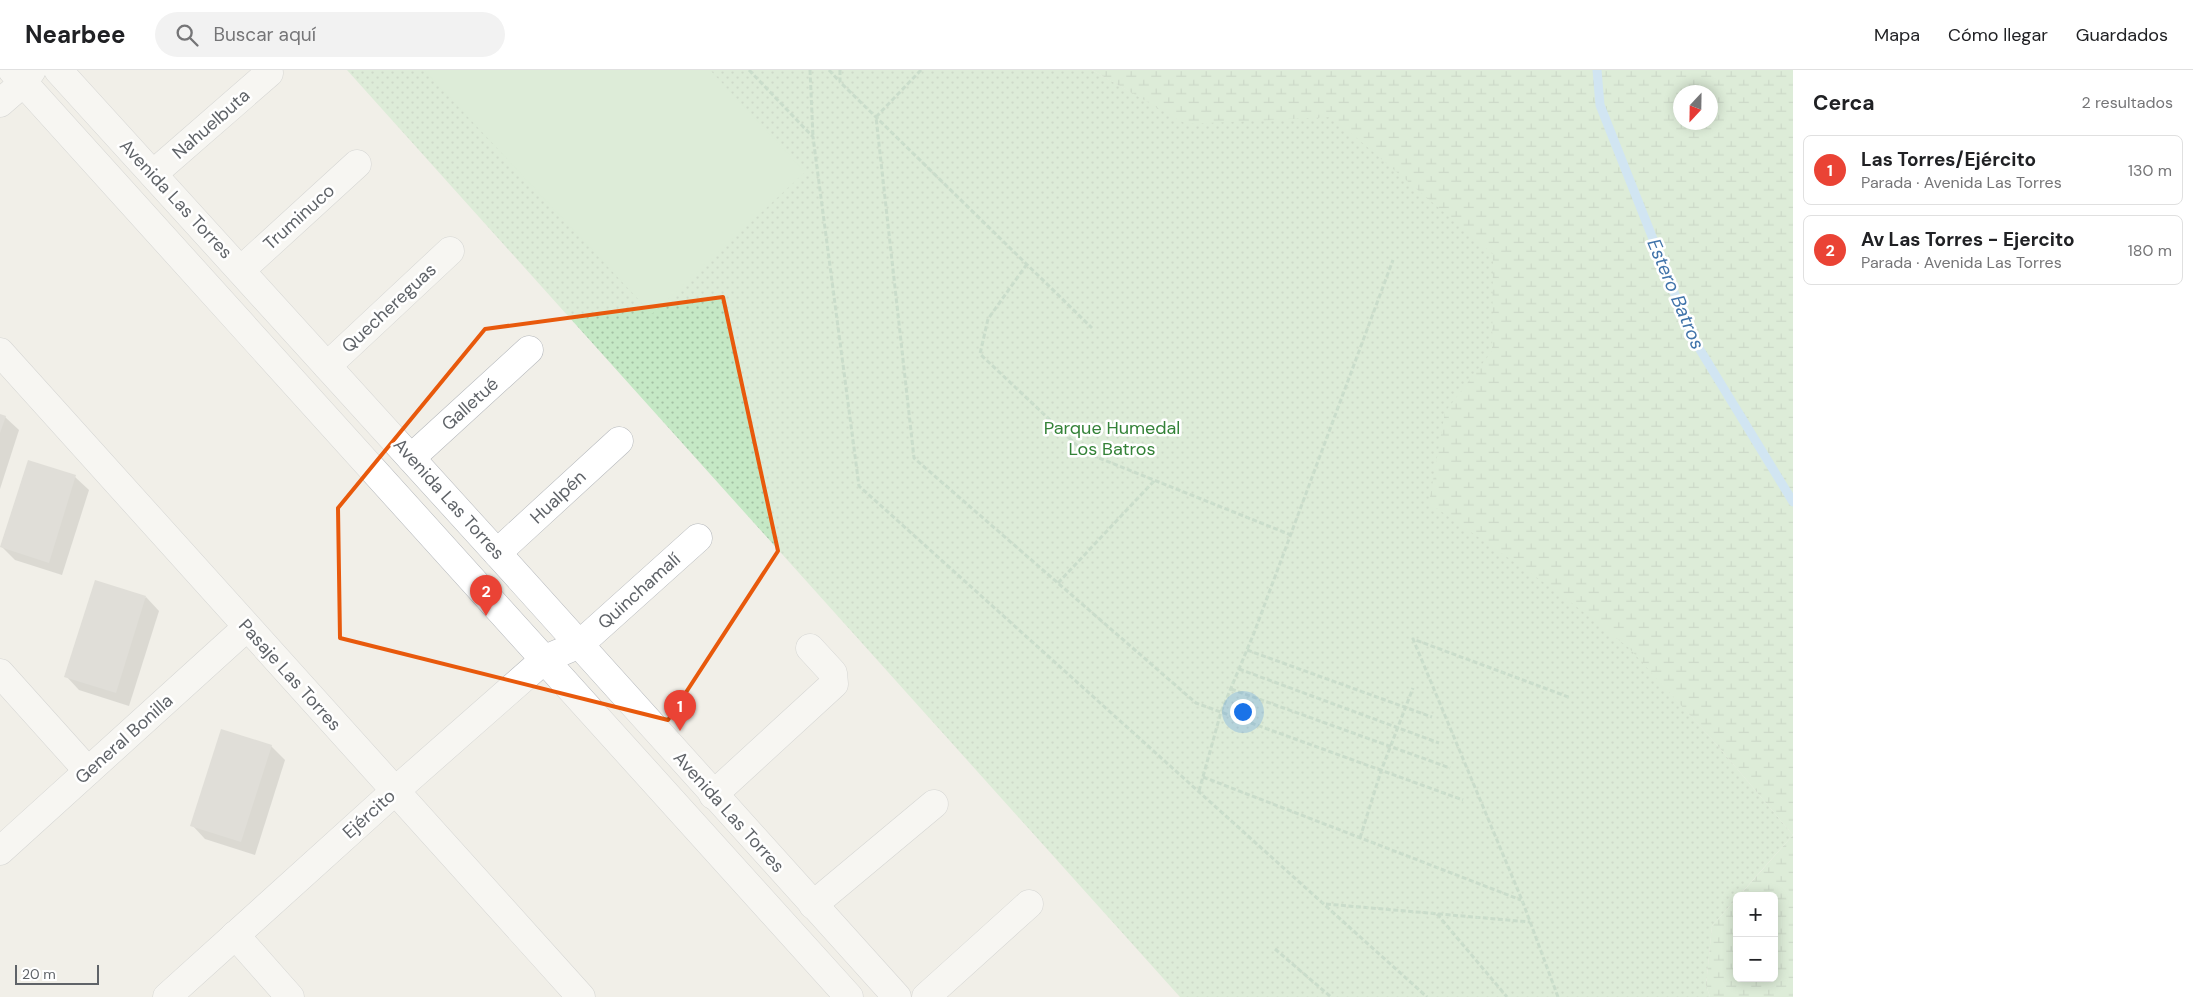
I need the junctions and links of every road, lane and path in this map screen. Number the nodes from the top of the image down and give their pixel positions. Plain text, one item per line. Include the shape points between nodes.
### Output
1 (58, 70) edge
2 (750, 70) edge
3 (810, 70) edge
4 (829, 70) edge
5 (840, 70) edge
6 (921, 70) edge
7 (269, 73) dead end
8 (22, 74) edge
9 (840, 82) junction
10 (0, 103) edge
11 (876, 117) junction
12 (814, 137) junction
13 (357, 164) dead end
14 (153, 174) junction
15 (450, 251) dead end
16 (1393, 260) dead end
17 (1027, 264) junction
18 (241, 270) junction
19 (1092, 328) dead end
20 (528, 350) dead end
21 (0, 352) edge
22 (327, 366) junction
23 (619, 441) dead end
24 (411, 458) junction
25 (1154, 480) junction
26 (1291, 535) junction
27 (698, 538) dead end
28 (498, 553) junction
29 (1058, 583) junction
30 (247, 627) junction
31 (580, 644) junction
32 (810, 648) dead end
33 (1247, 650) junction
34 (546, 659) junction
35 (1239, 669) junction
36 (0, 673) edge
37 (1413, 688) dead end
38 (1231, 689) junction
39 (1571, 698) dead end
40 (1406, 708) junction
41 (1221, 712) junction
42 (1432, 717) dead end
43 (1398, 728) junction
44 (1439, 743) dead end
45 (1390, 746) junction
46 (1450, 768) dead end
47 (88, 771) junction
48 (1381, 771) junction
49 (1203, 777) junction
50 (395, 791) junction
51 (1199, 792) junction
52 (713, 795) junction
53 (1463, 800) dead end
54 (934, 804) dead end
55 (1360, 838) junction
56 (0, 851) edge
57 (1522, 900) junction
58 (813, 904) junction
59 (1030, 904) dead end
60 (1325, 904) junction
61 (1437, 914) junction
62 (1530, 922) junction
63 (235, 935) junction
64 (1275, 949) dead end
65 (167, 997) edge
66 (290, 997) edge
67 (581, 997) edge
68 (848, 997) edge
69 (897, 997) edge
70 (926, 997) edge
71 (1331, 997) edge
72 (1428, 997) edge
73 (1508, 997) edge
74 (1558, 997) edge

1 - 14 street, Avenida Las Torres
2 - 12 path
3 - 12 path
4 - 9 path
5 - 9 path
6 - 11 path
7 - 14 street, Nahuelbuta
8 - 10 street
8 - 34 street, Avenida Las Torres
9 - 11 path
11 - 17 path
11 - 29 path via 914,458
12 - 51 path via 859,486
13 - 18 street, Truminuco
14 - 18 street, Avenida Las Torres
15 - 22 street, Quechereguas
16 - 26 path
17 - 19 path
17 - 25 path via 988,319 980,354 1084,452
18 - 22 street, Avenida Las Torres
20 - 24 street, Galletué
21 - 30 street, Pasaje Las Torres
22 - 24 street, Avenida Las Torres
23 - 28 street, Hualpén
24 - 28 street, Avenida Las Torres
25 - 26 path
25 - 29 path
26 - 33 path
27 - 31 street, Quinchamalí
28 - 31 street, Avenida Las Torres
29 - 41 path via 1196,703
30 - 47 street, General Bonilla
30 - 50 street, Pasaje Las Torres
31 - 34 street, Ejército
31 - 52 street, Avenida Las Torres
32 - 52 street via 833,673 834,684
33 - 35 path
33 - 40 path
34 - 50 street, Ejército
34 - 68 street, Avenida Las Torres
35 - 38 path
35 - 43 path
36 - 47 street
37 - 40 path
38 - 41 path
38 - 45 path
39 - 57 path via 1413,639
40 - 42 path
40 - 43 path
41 - 48 path
41 - 49 path
43 - 44 path
43 - 45 path
45 - 46 path
45 - 48 path
47 - 56 street, General Bonilla
48 - 53 path
48 - 55 path
49 - 51 path
49 - 55 path
50 - 63 street, Ejército
50 - 67 street, Pasaje Las Torres
51 - 60 path
52 - 58 street, Avenida Las Torres
54 - 58 street
55 - 57 path
57 - 62 path
58 - 69 street, Avenida Las Torres
59 - 70 street
60 - 61 path
60 - 72 path
61 - 62 path
61 - 73 path
62 - 74 path
63 - 65 street, Ejército
63 - 66 street
64 - 71 path

